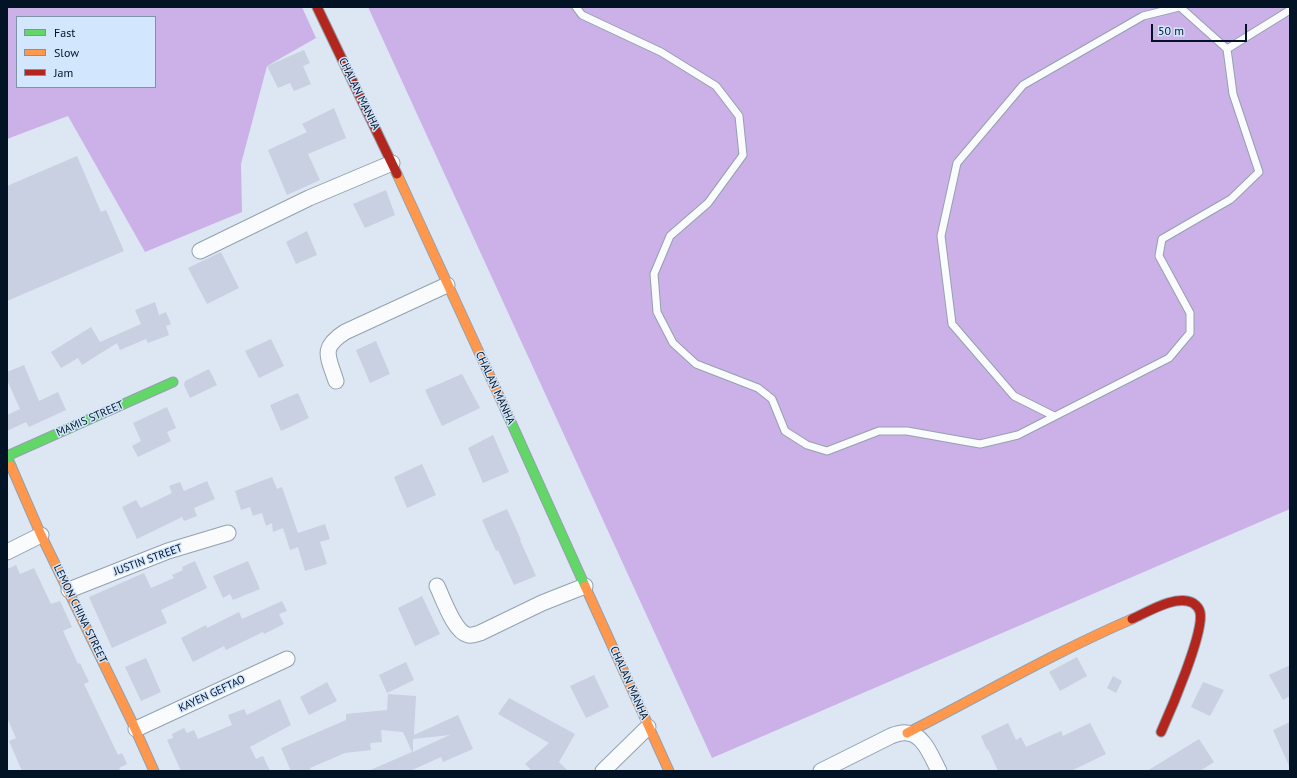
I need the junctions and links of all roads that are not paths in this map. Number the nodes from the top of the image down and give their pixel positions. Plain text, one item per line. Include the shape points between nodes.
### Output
1 (317, 7) edge
2 (576, 7) edge
3 (1180, 7) edge
4 (1290, 10) edge
5 (1227, 49) junction
6 (392, 163) junction
7 (200, 251) dead end
8 (447, 285) junction
9 (336, 381) dead end
10 (173, 382) dead end
11 (1054, 416) junction
12 (7, 456) edge
13 (228, 533) dead end
14 (41, 535) junction
15 (7, 552) edge
16 (438, 586) dead end
17 (585, 586) junction
18 (69, 590) junction
19 (287, 659) dead end
20 (648, 727) junction
21 (136, 730) junction
22 (907, 732) junction
23 (1161, 732) dead end
24 (154, 771) edge
25 (603, 771) edge
26 (669, 771) edge
27 (820, 771) edge
28 (939, 771) edge

1 - 6 street, CHALAN MANHA
2 - 11 lane via 582,15 661,52 716,86 739,116 743,155 708,203 670,236 654,274 657,312 673,343 696,364 758,388 772,399 785,430 807,445 827,451 879,431 907,431 980,444 1018,435
3 - 5 lane
3 - 11 lane via 1143,16 1023,85 957,163 941,236 952,324 1014,396
4 - 5 lane
5 - 11 lane via 1233,94 1259,172 1231,199 1162,239 1159,256 1190,313 1190,333 1169,358
6 - 7 street via 309,198
6 - 8 street, CHALAN MANHA
8 - 9 street via 336,338 329,345 328,352
8 - 17 street, CHALAN MANHA
10 - 12 street, MAMIS STREET
12 - 14 street, LEMON CHINA STREET
13 - 18 street, JUSTIN STREET via 168,551
14 - 15 street
14 - 18 street, LEMON CHINA STREET
16 - 17 street via 456,624 462,632 471,635
17 - 20 street, CHALAN MANHA
18 - 21 street, LEMON CHINA STREET
19 - 21 street, KAYEN GEFTAO
20 - 25 street
20 - 26 street, CHALAN MANHA
21 - 24 street, LEMON CHINA STREET
22 - 23 street via 1090,637 1172,601 1190,601 1196,605 1200,614 1197,632
22 - 27 street via 891,736
22 - 28 street via 919,738

